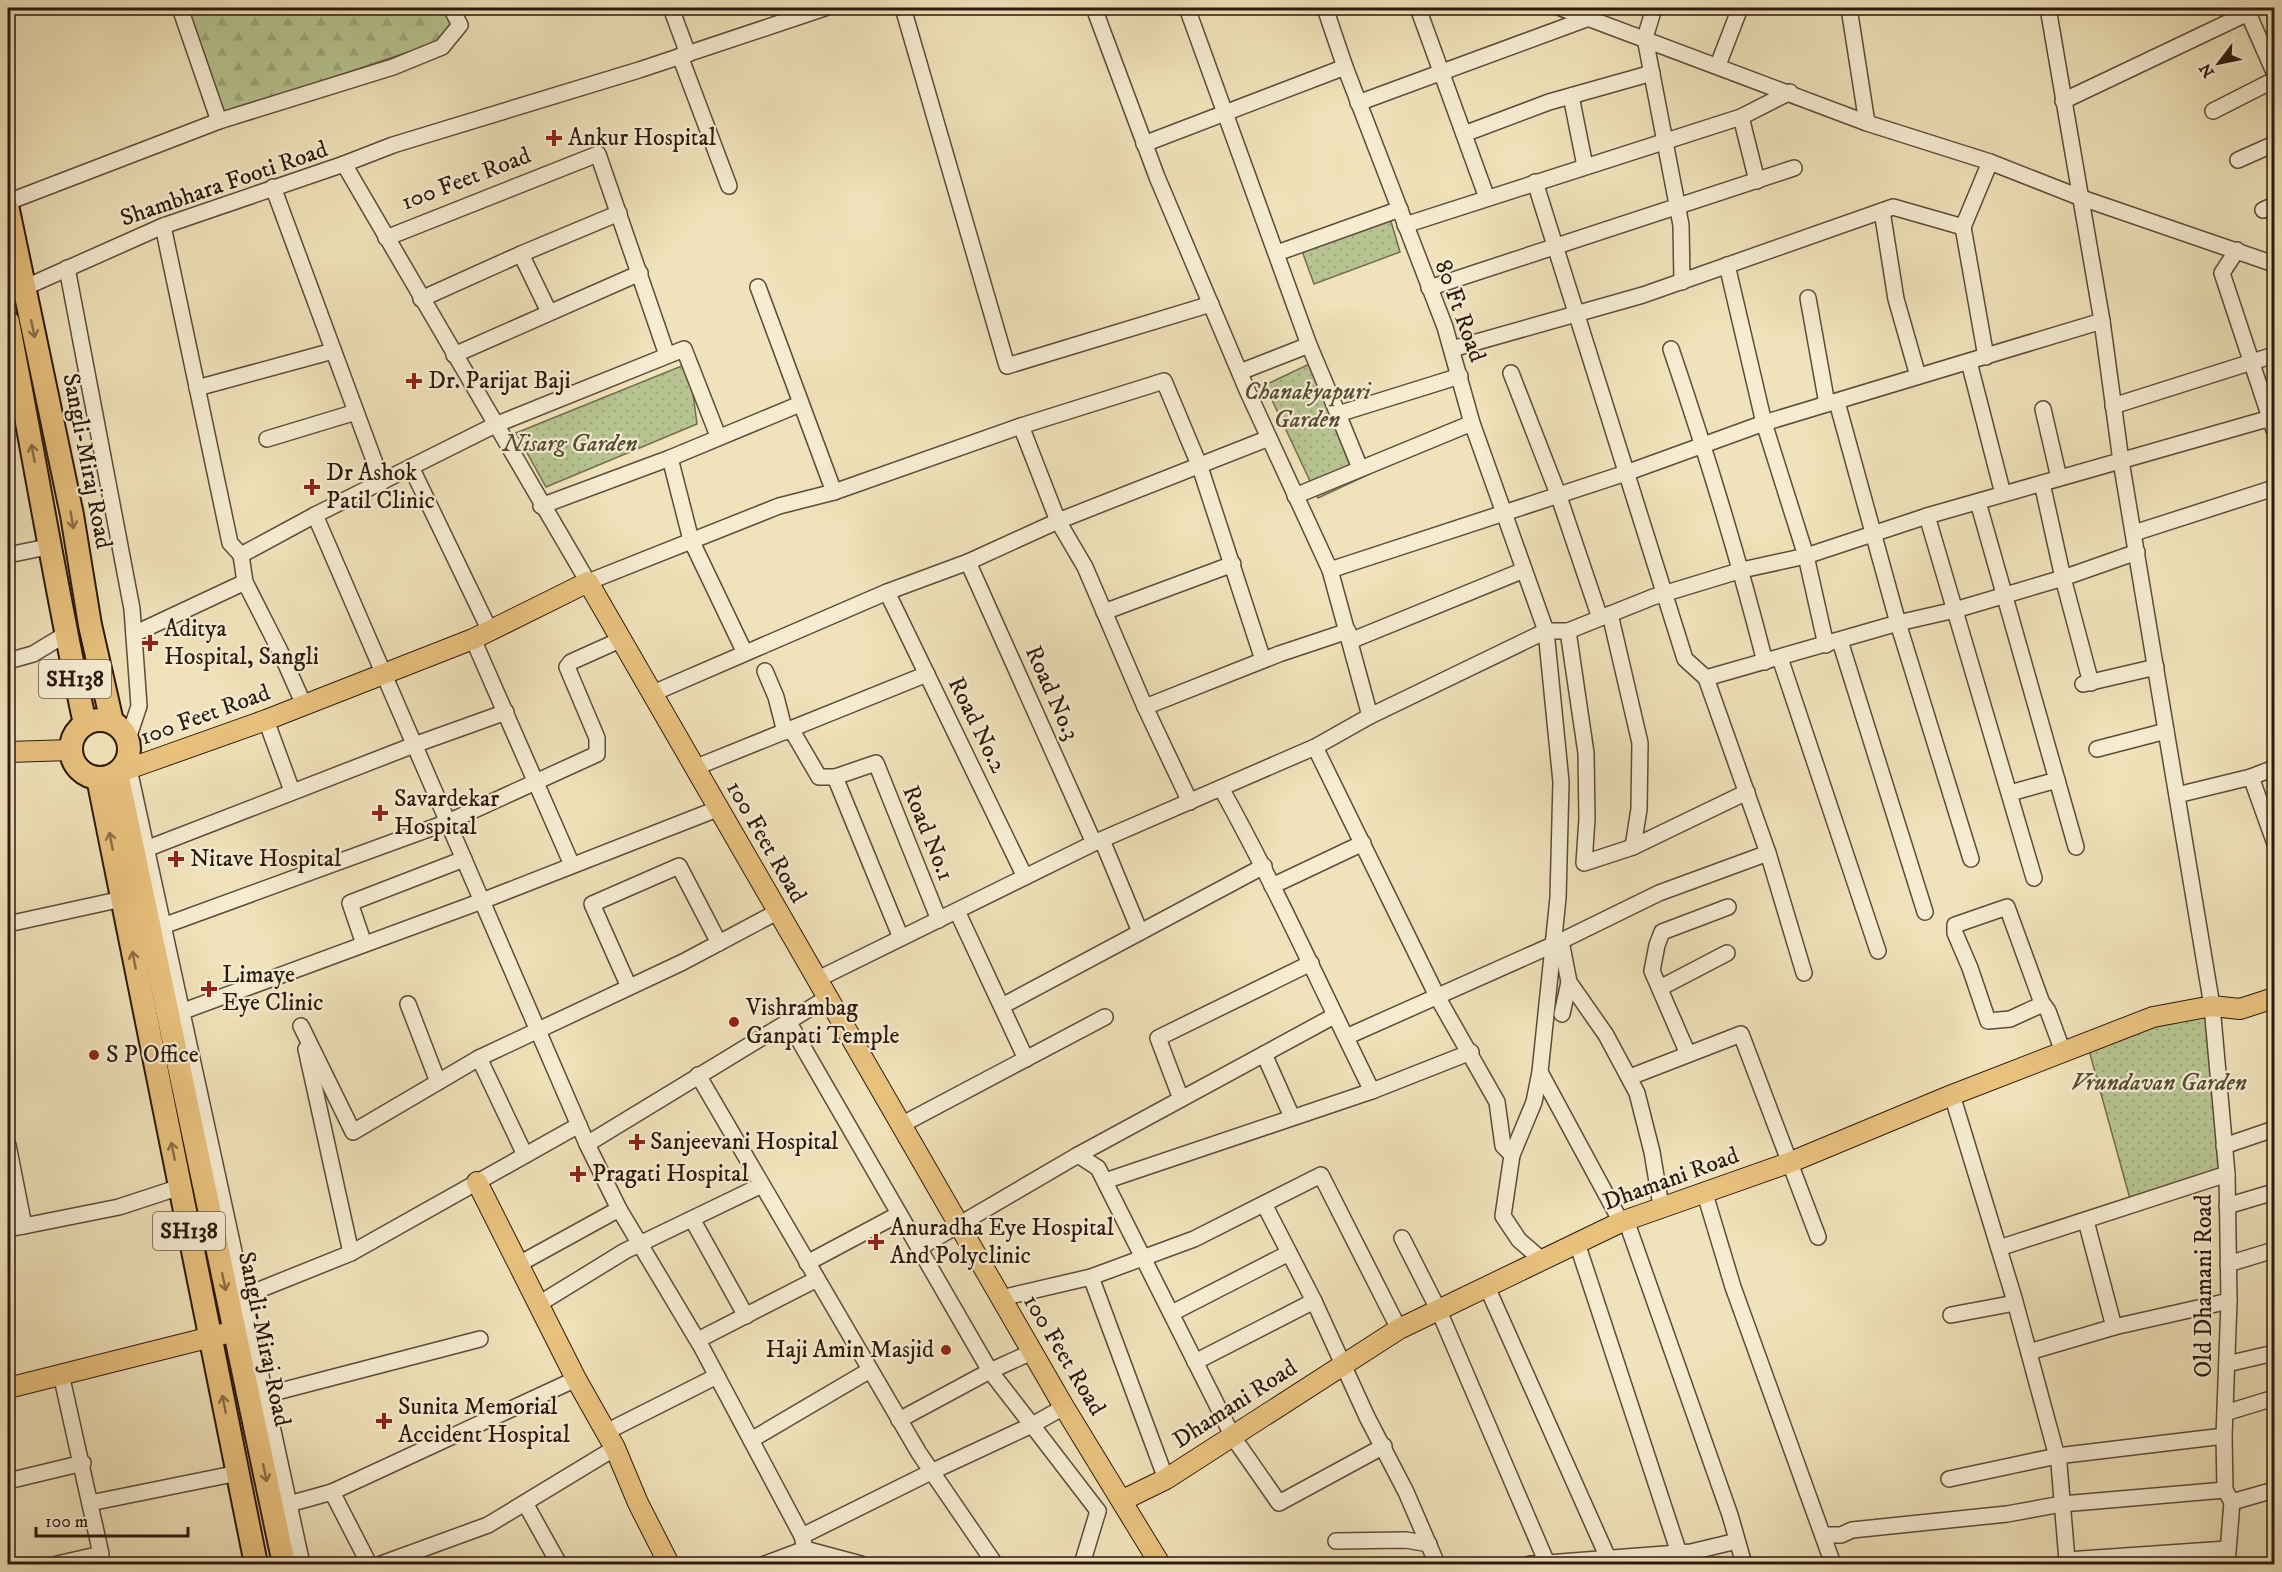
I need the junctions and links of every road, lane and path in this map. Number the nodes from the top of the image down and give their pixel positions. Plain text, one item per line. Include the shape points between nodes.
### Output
1 (180, 8) edge
2 (451, 8) edge
3 (670, 8) edge
4 (825, 8) edge
5 (903, 8) edge
6 (1094, 8) edge
7 (1187, 8) edge
8 (1325, 8) edge
9 (1418, 8) edge
10 (1561, 8) edge
11 (1654, 8) edge
12 (1740, 8) edge
13 (1849, 8) edge
14 (2048, 8) edge
15 (2254, 10) edge
16 (1589, 18) junction
17 (1645, 38) junction
18 (684, 55) junction
19 (1718, 65) junction
20 (1345, 67) junction
21 (1442, 72) junction
22 (2274, 72) edge
23 (1652, 73) junction
24 (2274, 80) edge
25 (1790, 92) junction
26 (1571, 96) junction
27 (2063, 101) junction
28 (1358, 103) junction
29 (2213, 111) dead end
30 (1224, 115) junction
31 (1742, 117) junction
32 (219, 121) junction
33 (1867, 123) junction
34 (1464, 134) junction
35 (1665, 140) junction
36 (1144, 144) junction
37 (2274, 144) edge
38 (2238, 160) dead end
39 (1990, 162) junction
40 (344, 164) junction
41 (1585, 166) junction
42 (1794, 168) dead end
43 (1757, 181) junction
44 (1535, 182) junction
45 (729, 186) dead end
46 (273, 187) junction
47 (2079, 196) junction
48 (1487, 198) junction
49 (8, 202) edge
50 (1678, 206) junction
51 (1400, 209) junction
52 (8, 210) edge
53 (1882, 211) junction
54 (619, 213) junction
55 (1405, 225) junction
56 (163, 226) junction
57 (1963, 227) junction
58 (386, 238) junction
59 (1555, 246) junction
60 (2237, 250) junction
61 (1277, 253) junction
62 (521, 254) junction
63 (2274, 264) edge
64 (1728, 265) junction
65 (67, 268) junction
66 (640, 273) junction
67 (1682, 282) junction
68 (758, 287) dead end
69 (1429, 288) junction
70 (16, 291) edge
71 (1808, 298) dead end
72 (421, 299) junction
73 (1211, 304) junction
74 (549, 312) junction
75 (1576, 314) junction
76 (2102, 321) junction
77 (8, 322) edge
78 (1309, 345) junction
79 (1452, 349) junction
80 (1671, 349) dead end
81 (333, 351) junction
82 (667, 355) junction
83 (2274, 355) edge
84 (454, 356) junction
85 (1986, 357) junction
86 (1969, 362) junction
87 (2252, 362) junction
88 (1240, 372) junction
89 (1511, 373) dead end
90 (1460, 376) junction
91 (1918, 376) junction
92 (197, 388) junction
93 (1832, 403) junction
94 (800, 404) junction
95 (2113, 406) junction
96 (2043, 409) dead end
97 (356, 412) junction
98 (1338, 414) junction
99 (2273, 422) edge
100 (1472, 423) junction
101 (1764, 423) junction
102 (495, 425) junction
103 (1021, 426) junction
104 (718, 436) junction
105 (1269, 438) junction
106 (267, 439) dead end
107 (1704, 445) junction
108 (670, 458) junction
109 (2121, 461) junction
110 (411, 467) junction
111 (1200, 467) junction
112 (1360, 468) junction
113 (1626, 473) junction
114 (2059, 478) junction
115 (382, 482) junction
116 (2042, 483) junction
117 (2274, 488) edge
118 (834, 492) junction
119 (1558, 494) junction
120 (2003, 494) junction
121 (1295, 496) junction
122 (1978, 502) junction
123 (541, 506) junction
124 (1504, 511) junction
125 (315, 515) junction
126 (1927, 516) junction
127 (1058, 521) junction
128 (2134, 533) junction
129 (1874, 535) junction
130 (691, 540) junction
131 (52, 546) junction
132 (2137, 552) junction
133 (8, 555) edge
134 (241, 555) junction
135 (1806, 556) junction
136 (968, 562) junction
137 (1233, 564) junction
138 (1330, 570) junction
139 (1524, 570) junction
140 (1742, 570) junction
141 (2063, 578) junction
142 (245, 582) junction
143 (588, 582) junction
144 (887, 592) junction
145 (1666, 593) junction
146 (2006, 595) junction
147 (1955, 610) junction
148 (1104, 612) junction
149 (1605, 616) junction
150 (1898, 623) junction
151 (1568, 631) junction
152 (1546, 632) junction
153 (66, 634) junction
154 (134, 634) junction
155 (481, 634) junction
156 (1349, 636) junction
157 (620, 640) junction
158 (1833, 643) junction
159 (745, 653) junction
160 (1263, 660) junction
161 (1772, 660) junction
162 (8, 661) edge
163 (2156, 667) junction
164 (765, 671) dead end
165 (384, 674) junction
166 (927, 674) junction
167 (1706, 678) junction
168 (651, 694) junction
169 (304, 705) junction
170 (1144, 707) junction
171 (506, 712) junction
172 (1370, 716) junction
173 (266, 720) junction
174 (112, 722) junction
175 (85, 724) junction
176 (788, 730) junction
177 (2166, 731) junction
178 (128, 739) junction
179 (414, 745) junction
180 (1315, 747) junction
181 (2097, 749) dead end
182 (71, 750) junction
183 (8, 752) edge
184 (694, 768) junction
185 (2274, 768) edge
186 (115, 774) junction
187 (835, 777) junction
188 (2251, 777) junction
189 (2057, 780) junction
190 (536, 782) junction
191 (1221, 788) junction
192 (292, 791) junction
193 (1747, 792) junction
194 (2010, 793) junction
195 (2177, 795) junction
196 (1190, 802) junction
197 (717, 809) junction
198 (448, 822) junction
199 (2274, 841) edge
200 (1098, 842) junction
201 (1363, 843) junction
202 (1633, 847) junction
203 (2076, 847) dead end
204 (146, 849) junction
205 (1768, 853) junction
206 (464, 859) junction
207 (1971, 859) dead end
208 (572, 865) junction
209 (1264, 866) junction
210 (1025, 877) junction
211 (2034, 878) dead end
212 (1272, 886) junction
213 (122, 898) junction
214 (482, 901) junction
215 (1728, 907) dead end
216 (957, 910) junction
217 (777, 912) junction
218 (1924, 912) dead end
219 (939, 920) junction
220 (8, 924) edge
221 (163, 926) junction
222 (1140, 932) junction
223 (901, 938) junction
224 (719, 943) junction
225 (1556, 943) junction
226 (364, 944) junction
227 (1878, 951) dead end
228 (1727, 953) dead end
229 (1311, 963) junction
230 (1804, 973) dead end
231 (816, 980) junction
232 (1569, 982) junction
233 (629, 987) junction
234 (1660, 988) junction
235 (827, 998) junction
236 (1438, 998) junction
237 (2274, 998) edge
238 (2042, 1003) dead end
239 (408, 1004) dead end
240 (1002, 1006) junction
241 (2212, 1006) junction
242 (182, 1012) junction
243 (1562, 1014) dead end
244 (1334, 1016) junction
245 (1105, 1017) dead end
246 (788, 1021) junction
247 (537, 1029) junction
248 (1346, 1037) junction
249 (1471, 1052) junction
250 (2063, 1052) junction
251 (1264, 1054) junction
252 (1688, 1054) junction
253 (479, 1058) junction
254 (1026, 1059) junction
255 (1540, 1072) junction
256 (698, 1075) junction
257 (1630, 1077) junction
258 (438, 1082) junction
259 (1372, 1091) junction
260 (1952, 1095) junction
261 (1181, 1099) junction
262 (1292, 1117) junction
263 (579, 1125) junction
264 (901, 1125) junction
265 (2274, 1129) edge
266 (586, 1144) junction
267 (8, 1145) edge
268 (2224, 1146) junction
269 (525, 1155) junction
270 (1078, 1155) junction
271 (1512, 1155) junction
272 (1791, 1162) junction
273 (2227, 1174) junction
274 (1105, 1181) junction
275 (477, 1182) junction
276 (762, 1185) junction
277 (180, 1187) junction
278 (2274, 1192) edge
279 (1705, 1194) junction
280 (1264, 1204) junction
281 (1661, 1206) junction
282 (2227, 1206) junction
283 (619, 1209) junction
284 (899, 1214) junction
285 (692, 1219) junction
286 (1623, 1221) junction
287 (2086, 1221) junction
288 (24, 1226) junction
289 (959, 1226) junction
290 (8, 1230) edge
291 (1818, 1237) dead end
292 (1402, 1238) dead end
293 (1577, 1243) junction
294 (640, 1245) junction
295 (919, 1248) junction
296 (1999, 1248) junction
297 (2274, 1250) edge
298 (351, 1253) junction
299 (1289, 1253) junction
300 (1145, 1258) junction
301 (1542, 1260) junction
302 (807, 1263) junction
303 (519, 1264) junction
304 (2228, 1264) junction
305 (1091, 1277) junction
306 (817, 1279) junction
307 (1487, 1287) junction
308 (244, 1296) junction
309 (1001, 1298) junction
310 (1314, 1301) junction
311 (2229, 1301) junction
312 (542, 1302) dead end
313 (2015, 1303) junction
314 (1439, 1311) junction
315 (1172, 1314) junction
316 (1951, 1315) dead end
317 (746, 1316) junction
318 (2114, 1327) junction
319 (1399, 1329) junction
320 (235, 1331) junction
321 (211, 1336) junction
322 (480, 1339) dead end
323 (698, 1340) junction
324 (1032, 1352) junction
325 (2029, 1352) junction
326 (2274, 1353) edge
327 (1195, 1362) junction
328 (1343, 1364) junction
329 (2227, 1364) junction
330 (870, 1370) junction
331 (990, 1371) junction
332 (61, 1374) junction
333 (717, 1376) junction
334 (576, 1379) junction
335 (8, 1388) edge
336 (265, 1395) junction
337 (2274, 1398) edge
338 (1064, 1407) junction
339 (2225, 1413) junction
340 (899, 1420) junction
341 (1032, 1425) junction
342 (2224, 1436) junction
343 (1233, 1437) junction
344 (611, 1440) junction
345 (751, 1440) junction
346 (1384, 1446) junction
347 (2057, 1456) junction
348 (83, 1462) junction
349 (931, 1472) junction
350 (238, 1473) junction
351 (1166, 1479) junction
352 (1948, 1479) dead end
353 (8, 1480) edge
354 (2274, 1490) edge
355 (332, 1492) junction
356 (2229, 1496) junction
357 (1123, 1500) junction
358 (90, 1503) junction
359 (525, 1503) junction
360 (289, 1504) junction
361 (2062, 1504) junction
362 (1098, 1511) junction
363 (1823, 1535) junction
364 (1336, 1541) dead end
365 (1737, 1541) junction
366 (804, 1543) junction
367 (1429, 1545) junction
368 (1678, 1552) junction
369 (2227, 1557) edge
370 (1608, 1558) junction
371 (98, 1560) edge
372 (1547, 1563) junction
373 (57, 1564) edge
374 (256, 1564) edge
375 (284, 1564) edge
376 (302, 1564) edge
377 (369, 1564) edge
378 (381, 1564) edge
379 (559, 1564) edge
380 (669, 1564) edge
381 (765, 1564) edge
382 (861, 1564) edge
383 (995, 1564) edge
384 (1082, 1564) edge
385 (1160, 1564) edge
386 (1437, 1564) edge
387 (1530, 1564) edge
388 (1744, 1564) edge
389 (1833, 1564) edge

1 - 32 street
2 - 32 street via 460,25 442,46 393,67
3 - 18 street
4 - 18 street
5 - 73 street via 1007,366
6 - 36 street
7 - 30 street
8 - 20 street, 80 Ft Road
9 - 21 street
10 - 16 street
11 - 17 street
12 - 19 street
13 - 33 street
14 - 27 street, Old Dhamani Road
15 - 22 street
15 - 27 street
16 - 17 street
16 - 21 street
17 - 19 street
17 - 23 street
18 - 40 street via 393,145
18 - 45 street
19 - 25 street
20 - 28 street, 80 Ft Road
20 - 30 street
21 - 28 street
21 - 34 street
23 - 26 street
23 - 35 street
24 - 29 street
25 - 31 street
25 - 33 street
26 - 34 street
26 - 41 street
27 - 47 street, Old Dhamani Road
28 - 51 street, 80 Ft Road
30 - 36 street
30 - 61 street
31 - 35 street
31 - 43 street
32 - 49 street
33 - 39 street
34 - 48 street
35 - 41 street
35 - 50 street
36 - 73 street
37 - 38 street
39 - 47 street
39 - 57 street
40 - 46 street, Shambhara Footi Road
40 - 58 street, Shambhara Footi Road
41 - 44 street
42 - 43 street
43 - 50 street
44 - 48 street
44 - 59 street
46 - 56 street, Shambhara Footi Road
46 - 81 street
47 - 60 street
47 - 76 street, Old Dhamani Road
48 - 55 street
50 - 59 street
50 - 67 street
51 - 55 street, 80 Ft Road
51 - 61 street
52 - 70 highway, Sangli-Miraj Road
53 - 57 street via 1893,207
53 - 64 street
53 - 91 street via 1896,299
54 - 58 street, 100 Feet Road via 598,154
54 - 62 street
54 - 66 street
55 - 69 street, 80 Ft Road
56 - 65 street, Shambhara Footi Road
56 - 92 street
57 - 85 street
58 - 72 street, Shambhara Footi Road
59 - 69 street
59 - 75 street
60 - 63 street
60 - 87 street via 2222,273
61 - 78 street
62 - 72 street
62 - 74 street
64 - 67 street
64 - 101 street
65 - 70 street, Shambhara Footi Road
65 - 154 street via 107,469
66 - 74 street
66 - 82 street
67 - 75 street
68 - 94 street
69 - 79 street, 80 Ft Road
70 -> 174 highway, Sangli-Miraj Road via 72,515 90,625
71 - 93 street
72 - 84 street, Shambhara Footi Road
73 - 88 street
74 - 84 street
75 - 79 street
75 - 113 street
76 - 85 street
76 - 95 street, Old Dhamani Road
131 -> 77 highway, SH138
78 - 88 street
78 - 98 street
79 - 90 street, 80 Ft Road
80 - 107 street
81 - 92 street
81 - 97 street
82 - 102 street
82 - 104 street via 684,349
83 - 87 street
84 - 102 street, Shambhara Footi Road
85 - 86 street
86 - 91 street
86 - 120 street
87 - 95 street
87 - 99 street
88 - 105 street
89 - 119 street
90 - 98 street
90 - 100 street, 80 Ft Road
91 - 93 street
92 - 134 street via 230,543
93 - 101 street
93 - 129 street
94 - 104 street
94 - 118 street
95 - 109 street, Old Dhamani Road
96 - 114 street
97 - 106 street
97 - 115 street
98 - 112 street
99 - 109 street
100 - 112 street
100 - 124 street, 80 Ft Road
101 - 107 street
101 - 135 street
102 - 110 street
102 - 123 street, Shambhara Footi Road
103 - 111 street via 1164,381
103 - 118 street
103 - 127 street
104 - 108 street
105 - 111 street
105 - 121 street
107 - 113 street
107 - 140 street
108 - 123 street
108 - 130 street
109 - 114 street
109 - 128 street, Old Dhamani Road
110 - 115 street
110 - 155 street
111 - 127 street
111 - 137 street
112 - 121 street
113 - 119 street
113 - 145 street
114 - 116 street
115 - 125 street
116 - 120 street
116 - 141 street
117 - 128 street
118 - 130 street via 779,506
119 - 124 street
119 - 149 street
120 - 122 street
121 - 138 street
122 - 126 street
122 - 146 street
123 - 143 street, Shambhara Footi Road
124 - 138 street
124 - 139 street, 80 Ft Road
125 - 134 street
125 - 165 street
126 - 129 street
126 - 147 street
127 - 136 street
127 - 148 street via 1085,567
128 - 132 street, Old Dhamani Road
129 - 135 street
129 - 150 street
130 - 143 street
130 - 159 street
131 - 133 street
131 - 153 highway, SH138
132 - 141 street
132 - 163 street, Old Dhamani Road
134 - 142 street
135 - 140 street
135 - 158 street
136 - 144 street
136 - 200 street, Road No.3
137 - 148 street
137 - 160 street
138 - 156 street
139 - 152 street, 80 Ft Road
139 - 156 street
140 - 145 street
140 - 161 street
141 - 146 street
141 - 163 street via 2087,683
142 - 154 street
142 - 169 street
143 - 155 main road, 100 Feet Road
143 - 157 main road, 100 Feet Road
144 - 159 street
144 - 166 street, Road No.2
145 - 149 street
145 - 167 street via 1685,659
146 - 147 street
146 - 189 street
147 - 150 street
147 - 194 street
148 - 170 street
149 - 151 street
149 - 202 street via 1640,742 1639,809
150 - 158 street
150 - 207 street
151 - 152 street
151 - 202 street via 1586,753 1584,862
152 - 172 street
152 - 225 street, 80 Ft Road via 1561,782
153 - 162 street via 33,654
153 - 175 highway, SH138
154 - 178 street via 139,706
155 - 165 main road, 100 Feet Road
155 - 171 street
156 - 160 street
156 - 172 street
157 - 168 main road, 100 Feet Road
157 - 190 street via 567,667 597,738 597,754
158 - 161 street
158 - 218 street
159 - 168 street
160 - 170 street
161 - 167 street
161 - 227 street
163 - 177 street, Old Dhamani Road
164 - 176 street
165 - 169 main road, 100 Feet Road
165 - 179 street
166 - 176 street
166 - 210 street, Road No.2
167 - 193 street
168 - 184 main road, 100 Feet Road
169 - 173 main road, 100 Feet Road
170 - 196 street
171 - 179 street
171 - 190 street
172 - 180 street
173 - 186 main road, 100 Feet Road
173 - 192 street
174 - 175 highway via 98,719
174 - 178 highway
175 - 182 highway via 74,734
176 - 184 street
176 - 187 street via 819,777
177 - 181 street
177 - 195 street, Old Dhamani Road
178 - 186 highway via 128,758
179 - 192 street
179 - 198 street
180 - 191 street
180 - 201 street
182 - 183 main road
182 - 186 highway via 80,771
184 - 197 main road, 100 Feet Road
185 - 188 street
186 - 204 street
213 -> 186 highway
186 -> 320 highway, Sangli-Miraj Road
187 - 219 street, Road No.1 via 876,763
187 - 223 street
188 - 195 street
188 - 199 street
189 - 194 street
189 - 203 street
190 - 198 street
190 - 208 street
191 - 196 street
191 - 209 street
192 - 204 street
193 - 202 street
193 - 205 street
194 - 211 street
195 - 241 street, Old Dhamani Road
196 - 200 street
197 - 208 street
197 - 217 main road, 100 Feet Road
198 - 206 street
198 - 221 street
200 - 210 street
200 - 222 street, Road No.3
201 - 212 street
201 - 236 street
204 - 221 street
205 - 225 street via 1659,893
205 - 230 street
206 - 214 street
206 - 226 street via 350,903
208 - 214 street
209 - 212 street
209 - 222 street
210 - 216 street
212 - 229 street
213 - 220 street
277 -> 213 highway, SH138
214 - 226 street
214 - 247 street
215 - 234 street via 1662,932 1652,971
216 - 219 street
216 - 240 street
217 - 224 street
217 - 231 main road, 100 Feet Road
219 - 223 street
221 - 242 street
222 - 240 street
223 - 231 street
224 - 233 street
224 - 233 street via 679,866 592,904
225 - 232 street
225 - 236 street
225 - 255 street, 80 Ft Road
226 - 242 street
228 - 234 street
229 - 244 street
229 - 261 street via 1158,1038
231 - 235 main road, 100 Feet Road
232 - 243 street
232 - 257 street
233 - 247 street
234 - 252 street
235 - 246 street
235 - 264 main road, 100 Feet Road
236 - 248 street
236 - 249 street
237 - 241 main road, Dhamani Road via 2240,1009
238 - 250 street via 2007,908 1955,926 1988,1021 2010,1020 2043,1004
239 - 258 street
240 - 254 street
241 - 250 main road, Dhamani Road via 2153,1017
241 - 268 street, Old Dhamani Road
242 - 308 street
244 - 248 street
244 - 251 street
245 - 254 street
246 - 256 street
246 - 284 street
247 - 253 street
247 - 263 street
248 - 259 street
249 - 259 street
249 - 271 street via 1497,1102 1503,1146
250 - 260 main road, Dhamani Road
251 - 261 street
251 - 262 street
252 - 257 street
252 - 272 street via 1741,1034
253 - 258 street
253 - 269 street
254 - 264 street
255 - 271 street, 80 Ft Road via 1534,1102
255 - 286 street
256 - 266 street
256 - 276 street
257 - 281 street via 1653,1152
258 - 298 street via 353,1132 301,1026
259 - 262 street
260 - 272 main road, Dhamani Road
260 - 296 street
261 - 270 street
262 - 274 street
263 - 266 street
263 - 269 street
264 - 289 main road, 100 Feet Road
265 - 268 street
266 - 283 street
267 - 288 street
268 - 273 street, Old Dhamani Road
269 - 275 street
270 - 274 street via 1098,1168
270 - 289 street
271 - 301 street, 80 Ft Road via 1503,1216 1519,1240
272 - 279 main road, Dhamani Road
272 - 291 street
273 - 282 street, Old Dhamani Road
273 - 287 street
274 - 300 street
275 - 298 street
275 - 303 main road
276 - 285 street
276 - 302 street
277 - 288 street via 119,1207
277 - 321 highway, SH138
278 - 282 street
279 - 281 main road, Dhamani Road
279 - 363 street via 1733,1287
280 - 299 street
280 - 300 street
280 - 319 street via 1321,1175
281 - 286 main road, Dhamani Road
282 - 304 street, Old Dhamani Road
283 - 294 street
283 - 303 street
284 - 295 street
284 - 302 street
285 - 294 street
285 - 317 street
286 - 293 main road, Dhamani Road
286 - 365 street
287 - 296 street
287 - 318 street
288 - 290 street
289 - 295 street
289 - 309 main road, 100 Feet Road
292 - 314 street
293 - 301 main road, Dhamani Road
293 - 368 street
294 - 312 street
294 - 323 street
295 - 331 street
296 - 313 street
297 - 304 street
298 - 308 street
299 - 310 street
299 - 315 street
300 - 305 street
300 - 315 street
301 - 307 main road, Dhamani Road
302 - 306 street
303 - 334 main road
304 - 311 street, Old Dhamani Road
305 - 309 street
305 - 351 street
306 - 317 street
306 - 330 street
307 - 314 main road, Dhamani Road
307 - 370 street
308 - 336 street
309 - 324 main road, 100 Feet Road
310 - 327 street
310 - 328 street
311 - 318 street
311 - 329 street, Old Dhamani Road
313 - 316 street
313 - 325 street
314 - 319 main road, Dhamani Road
314 - 372 street
315 - 327 street
317 - 323 street
318 - 325 street
319 - 328 main road, Dhamani Road
320 - 321 main road
320 -> 375 highway, Sangli-Miraj Road
321 - 332 main road
350 -> 321 highway, SH138
322 - 336 street
323 - 333 street
324 - 331 street
324 - 338 main road, 100 Feet Road
325 - 347 street
326 - 329 street
327 - 343 street
328 - 343 main road, Dhamani Road
328 - 346 street
329 - 339 street, Old Dhamani Road
330 - 340 street
330 - 345 street
331 - 340 street
331 - 341 street
332 - 335 main road
332 - 348 street
333 - 344 street
333 - 345 street
334 - 344 main road
334 - 355 street
336 - 360 street
337 - 339 street
338 - 341 street
338 - 357 main road, 100 Feet Road
339 - 342 street, Old Dhamani Road
340 - 349 street
341 - 349 street
341 - 362 street
342 - 347 street
342 - 356 street, Old Dhamani Road
343 - 346 street via 1279,1503
343 - 351 main road, Dhamani Road
344 - 359 street
344 - 380 main road
345 - 366 street
346 - 367 street
347 - 352 street
347 - 361 street
348 - 353 street
348 - 358 street
349 - 366 street
349 - 383 street
350 - 358 street
350 - 374 highway, SH138
351 - 357 main road, Dhamani Road
354 - 356 street
355 - 360 street
355 - 377 street
356 - 361 street
356 - 369 street, Old Dhamani Road
357 - 362 street
357 - 385 main road, 100 Feet Road
358 - 371 street via 101,1554
359 - 378 street via 488,1525
359 - 379 street
360 - 376 street
361 - 363 street
361 - 369 street via 2067,1560
362 - 384 street
363 - 389 street
364 - 367 street via 1406,1540
365 - 368 street
365 - 388 street
366 - 381 street
366 - 382 street
367 - 386 street
368 - 370 street
370 - 372 street
371 - 373 street
372 - 387 street

